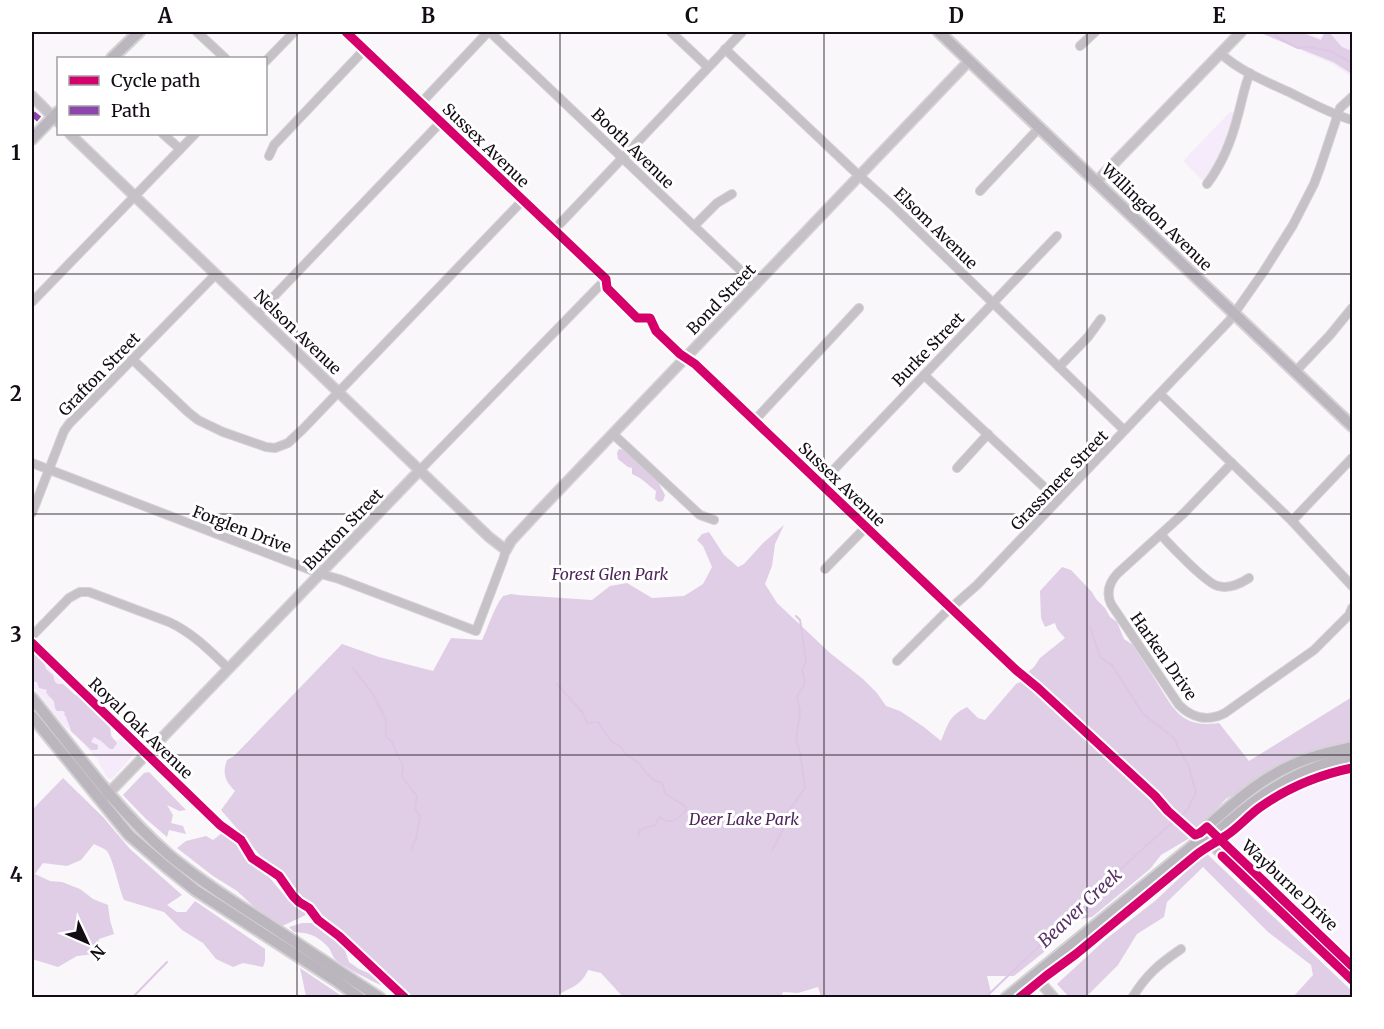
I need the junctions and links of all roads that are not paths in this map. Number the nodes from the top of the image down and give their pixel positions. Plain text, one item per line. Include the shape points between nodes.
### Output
1 (139, 32) edge
2 (197, 32) edge
3 (294, 32) edge
4 (346, 32) edge
5 (489, 32) edge
6 (671, 32) edge
7 (742, 32) edge
8 (939, 32) edge
9 (1095, 32) edge
10 (1241, 32) edge
11 (1080, 46) dead end
12 (365, 49) junction
13 (726, 49) junction
14 (1220, 53) junction
15 (113, 57) edge
16 (224, 57) edge
17 (267, 60) edge
18 (969, 61) junction
19 (708, 67) junction
20 (1250, 74) junction
21 (32, 96) edge
22 (1353, 97) edge
23 (421, 103) junction
24 (1337, 115) junction
25 (57, 117) edge
26 (1353, 120) edge
27 (441, 122) junction
28 (1040, 127) junction
29 (71, 135) edge
30 (164, 135) edge
31 (194, 135) edge
32 (32, 139) edge
33 (180, 149) junction
34 (269, 156) dead end
35 (623, 157) junction
36 (859, 176) junction
37 (1097, 181) junction
38 (1206, 184) dead end
39 (980, 191) dead end
40 (732, 194) dead end
41 (135, 196) junction
42 (523, 200) junction
43 (694, 226) junction
44 (554, 230) junction
45 (1056, 236) dead end
46 (216, 274) junction
47 (606, 279) joint
48 (756, 285) junction
49 (32, 302) edge
50 (993, 303) junction
51 (859, 308) dead end
52 (1353, 308) edge
53 (1235, 313) junction
54 (257, 314) junction
55 (650, 318) dead end
56 (1101, 319) dead end
57 (686, 358) junction
58 (132, 359) junction
59 (1059, 367) junction
60 (1295, 372) junction
61 (924, 375) junction
62 (338, 392) junction
63 (1161, 394) junction
64 (754, 421) junction
65 (1353, 426) edge
66 (1124, 430) junction
67 (613, 434) junction
68 (988, 434) junction
69 (1353, 458) edge
70 (32, 463) edge
71 (1232, 463) junction
72 (957, 468) dead end
73 (50, 470) junction
74 (420, 470) junction
75 (820, 483) junction
76 (1058, 500) junction
77 (32, 513) edge
78 (714, 520) dead end
79 (1292, 521) junction
80 (866, 527) junction
81 (1161, 535) junction
82 (506, 550) junction
83 (825, 569) dead end
84 (321, 574) junction
85 (1249, 578) dead end
86 (1353, 586) edge
87 (950, 608) junction
88 (1353, 608) edge
89 (477, 631) joint
90 (32, 636) edge
91 (32, 643) edge
92 (897, 661) dead end
93 (229, 669) junction
94 (1016, 670) dead end
95 (32, 698) edge
96 (32, 716) edge
97 (1353, 747) edge
98 (146, 754) junction
99 (1353, 757) edge
100 (105, 797) junction
101 (231, 833) dead end
102 (1206, 835) junction
103 (1181, 949) dead end
104 (1353, 966) edge
105 (1034, 975) junction
106 (338, 976) junction
107 (1353, 980) edge
108 (360, 998) edge
109 (380, 998) edge
110 (1006, 998) edge
111 (1054, 998) edge
112 (1132, 998) edge

1 - 15 main road
2 - 16 street
3 - 17 street
4 - 12 street, Sussex Avenue
5 - 23 street
5 - 35 street, Booth Avenue
6 - 19 street
7 - 13 street
8 - 18 main road, Willingdon Avenue
9 - 11 street
10 - 14 street
12 - 23 street, Sussex Avenue
12 - 34 street via 274,145
13 - 19 street
13 - 36 street, Elsom Avenue
14 - 20 street
14 - 37 street
18 - 28 main road, Willingdon Avenue
18 - 36 street, Bond Street
19 - 35 street
20 - 24 street
20 - 38 street via 1235,128
21 - 25 street
22 - 24 street
23 - 27 street, Sussex Avenue
24 - 26 street
24 - 53 street, Grassmere Street via 1305,203
25 - 32 main road
27 - 42 street, Sussex Avenue
27 - 54 street
28 - 37 main road, Willingdon Avenue
28 - 39 street
29 - 41 street, Nelson Avenue
30 - 33 street
31 - 33 street
33 - 41 street
35 - 43 street, Booth Avenue
35 - 44 street
36 - 48 street, Bond Street
36 - 50 street, Elsom Avenue
37 - 53 main road, Willingdon Avenue
40 - 43 street via 717,202
41 - 46 street, Nelson Avenue
41 - 49 street
42 - 44 street, Sussex Avenue
42 - 62 street
43 - 48 street, Booth Avenue
44 - 47 street, Sussex Avenue
45 - 50 street, Burke Street
46 - 54 street, Nelson Avenue
46 - 58 street, Grafton Street
47 - 74 street, Buxton Street
48 - 57 street, Bond Street
50 - 59 street, Elsom Avenue
50 - 61 street, Burke Street
51 - 64 street
52 - 60 street
53 - 60 main road, Willingdon Avenue
53 - 63 street, Grassmere Street
54 - 62 street, Nelson Avenue
55 - 57 street, Sussex Avenue via 656,331
56 - 59 street
57 - 64 street, Sussex Avenue
57 - 67 street, Bond Street
58 - 62 street via 198,420 266,447 279,447 292,440
58 - 73 street, Grafton Street via 69,424
59 - 66 street, Elsom Avenue
60 - 65 main road, Willingdon Avenue
61 - 68 street
61 - 75 street, Burke Street
62 - 74 street, Nelson Avenue
63 - 66 street, Grassmere Street
63 - 71 street
64 - 75 street, Sussex Avenue
66 - 76 street, Grassmere Street
67 - 78 street via 700,514
67 - 82 street, Bond Street
68 - 72 street
68 - 76 street
69 - 79 street
70 - 73 street, Forglen Drive
71 - 79 street
71 - 81 street, Harken Drive
73 - 77 street, Grafton Street
73 - 84 street, Forglen Drive
74 - 82 street, Nelson Avenue
74 - 84 street, Buxton Street
75 - 80 street, Sussex Avenue
76 - 87 street, Grassmere Street
79 - 86 street
80 - 83 street
80 - 87 street, Sussex Avenue
81 - 85 street via 1212,584 1238,585
81 - 88 street, Harken Drive via 1113,578 1108,597 1176,701 1193,715 1211,718 1225,713 1314,650
82 - 89 street, Bond Street
84 - 89 street, Forglen Drive
84 - 93 street, Buxton Street
87 - 92 street, Grassmere Street
87 - 94 street, Sussex Avenue
90 - 93 street via 69,598 89,592 181,628
91 - 98 street, Royal Oak Avenue
93 - 98 street, Buxton Street
95 - 100 main road
96 - 100 main road
97 - 102 main road via 1314,756 1264,780
98 - 100 street, Buxton Street
98 - 101 street, Royal Oak Avenue
99 - 102 main road via 1308,770 1273,788
100 - 106 main road via 129,835 195,890 242,913
102 - 104 street, Wayburne Drive
102 - 105 main road
102 - 107 street, Wayburne Drive
103 - 112 street via 1160,963
105 - 110 main road
105 - 111 street
106 - 108 main road
106 - 109 main road

